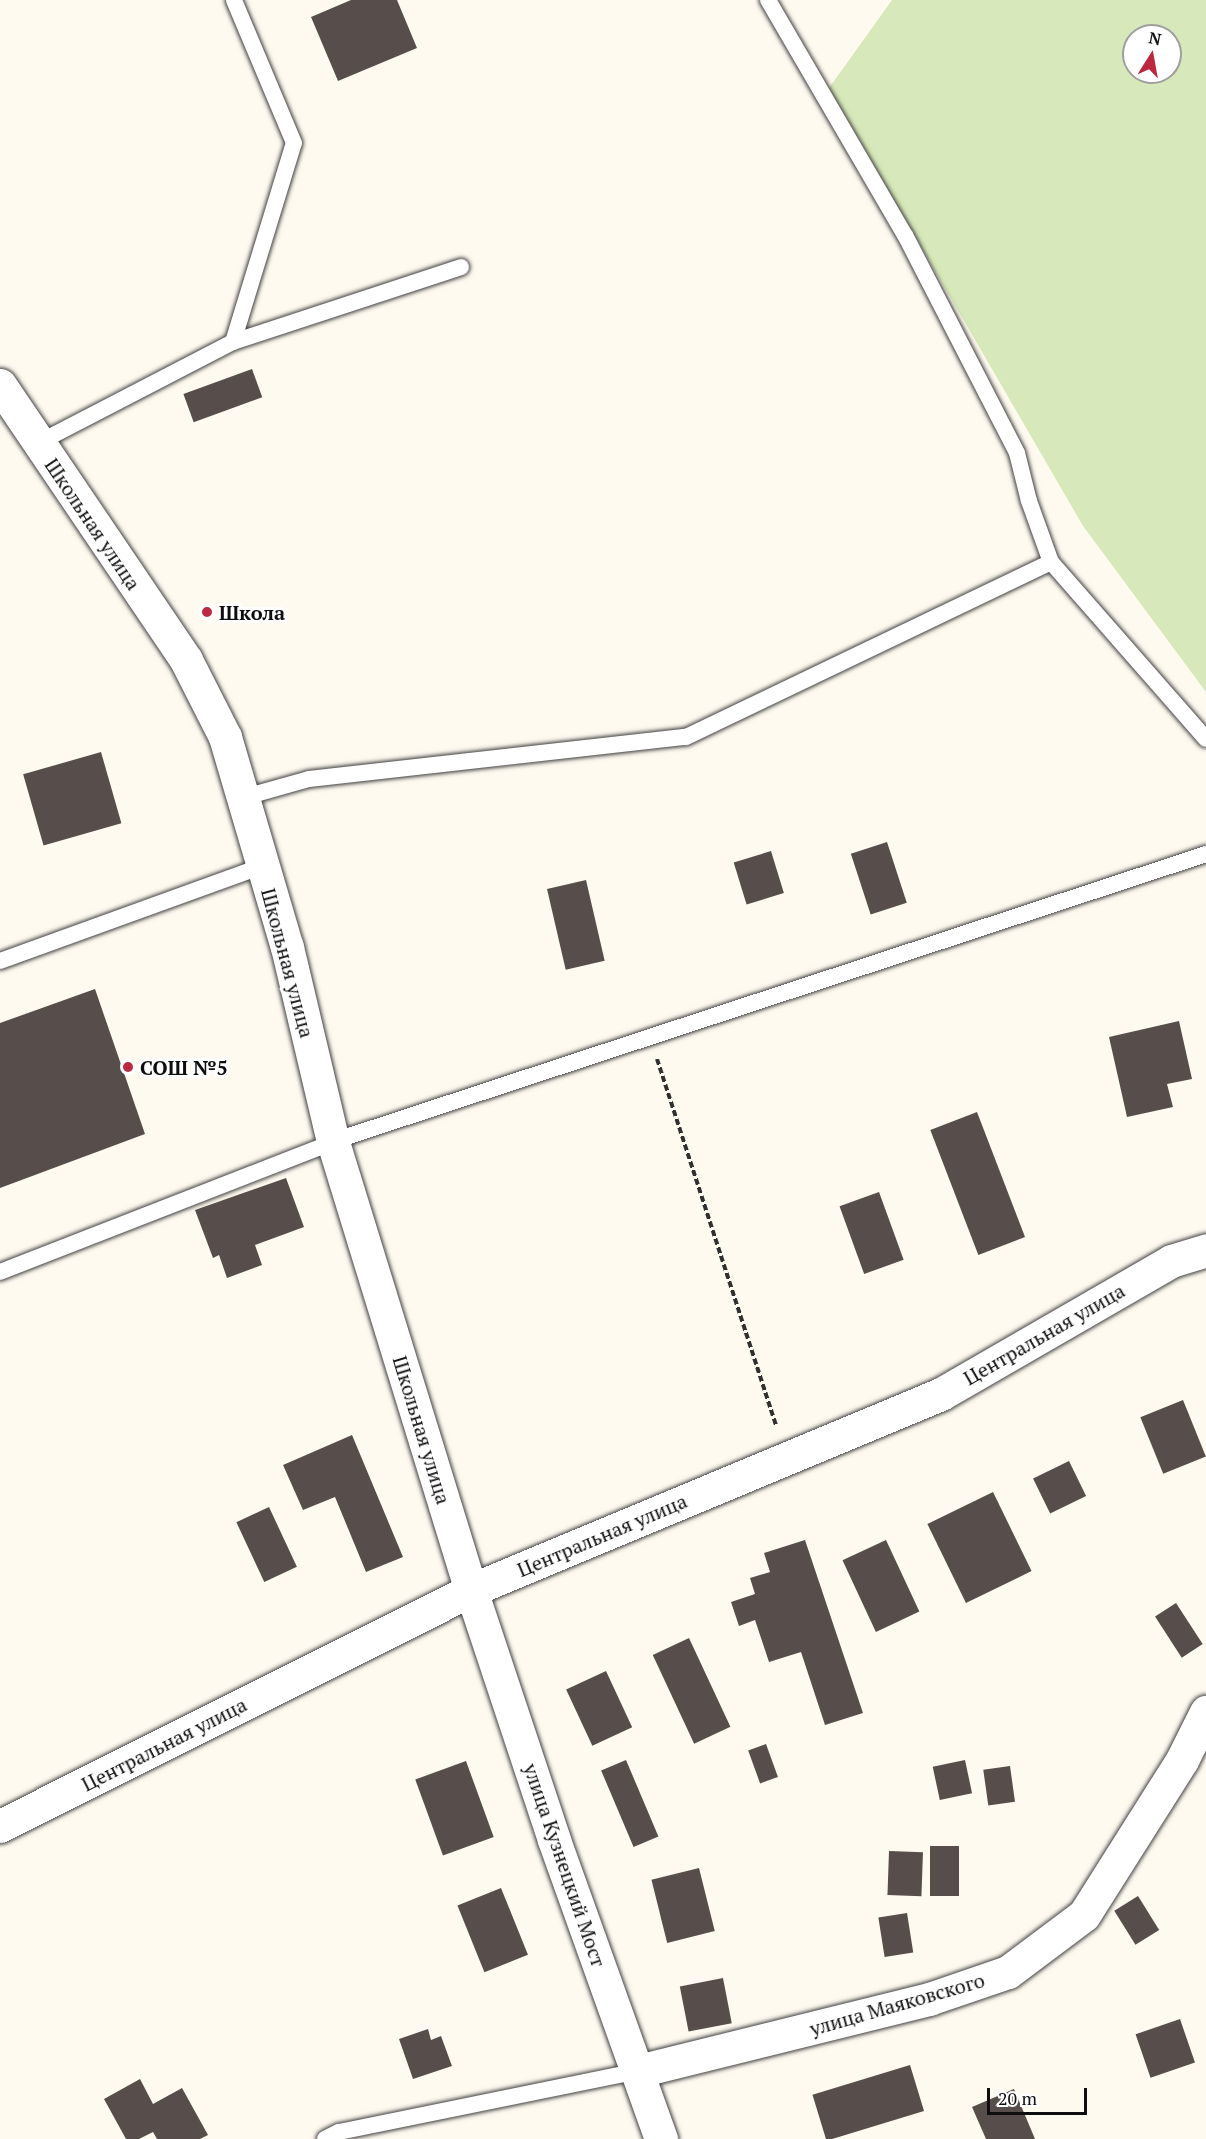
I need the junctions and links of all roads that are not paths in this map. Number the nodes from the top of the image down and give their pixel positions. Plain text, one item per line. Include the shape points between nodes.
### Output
1 (234, 0) edge
2 (768, 0) edge
3 (460, 267) dead end
4 (233, 342) junction
5 (5, 402) edge
6 (38, 443) junction
7 (1051, 562) junction
8 (1206, 739) edge
9 (245, 797) junction
10 (1206, 854) edge
11 (262, 866) junction
12 (0, 961) edge
13 (333, 1142) junction
14 (1206, 1250) edge
15 (0, 1272) edge
16 (471, 1590) junction
17 (1206, 1713) edge
18 (0, 1826) edge
19 (638, 2071) junction
20 (325, 2139) edge
21 (662, 2139) edge

1 - 4 lane via 294,143
2 - 7 lane via 905,236 1017,453
3 - 4 lane
4 - 6 lane
5 - 6 street, Школьная улица
6 - 9 street, Школьная улица via 186,660 225,737
7 - 8 lane
7 - 9 lane via 686,737 309,779
9 - 11 street, Школьная улица
10 - 13 lane
11 - 12 lane
11 - 13 street, Школьная улица via 287,947
13 - 15 lane
13 - 16 street, Школьная улица
14 - 16 street, Центральная улица via 1171,1261 941,1394
16 - 18 street, Центральная улица
16 - 19 street, улица Кузнецкий Мост via 554,1840
17 - 19 street, улица Маяковского via 1182,1760 1084,1915 1008,1972 929,1999
19 - 20 lane via 339,2132
19 - 21 street, улица Кузнецкий Мост

